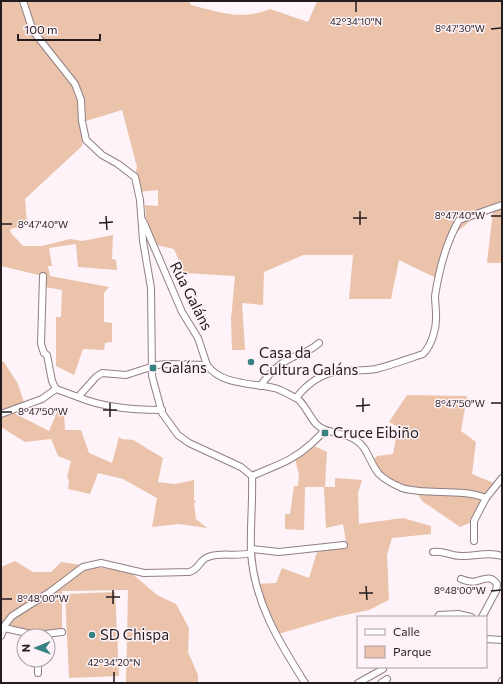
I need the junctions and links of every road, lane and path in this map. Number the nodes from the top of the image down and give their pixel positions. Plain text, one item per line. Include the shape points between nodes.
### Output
1 (23, 1) edge
2 (502, 205) edge
3 (141, 219) junction
4 (151, 240) junction
5 (143, 241) junction
6 (43, 276) dead end
7 (319, 343) dead end
8 (207, 365) junction
9 (151, 368) junction
10 (260, 386) junction
11 (56, 389) junction
12 (78, 397) junction
13 (296, 398) junction
14 (162, 410) junction
15 (1, 414) edge
16 (324, 430) junction
17 (252, 476) junction
18 (502, 478) edge
19 (486, 498) junction
20 (474, 541) dead end
21 (344, 545) dead end
22 (251, 551) junction
23 (432, 552) dead end
24 (502, 556) edge
25 (461, 579) dead end
26 (438, 616) edge
27 (463, 616) edge
28 (483, 616) edge
29 (4, 628) junction
30 (16, 631) edge
31 (62, 632) dead end
32 (56, 633) edge
33 (1, 636) edge
34 (487, 639) edge
35 (502, 640) edge
36 (38, 668) edge
37 (383, 669) dead end
38 (38, 673) dead end
39 (387, 679) dead end
40 (305, 683) edge
41 (358, 683) edge
42 (381, 683) edge

1 - 3 street via 33,31 75,84 81,100 86,140 102,155 135,176
2 - 13 street via 459,220 450,235 438,279 433,334 428,349 423,354 376,369 327,374 304,388
3 - 4 street, Rúa Galáns
3 - 5 street
4 - 5 street
4 - 8 street, Rúa Galáns via 182,312 198,338
5 - 9 street via 151,288
6 - 11 street via 40,344 48,360
7 - 10 street via 310,351 291,358 271,372
8 - 9 street via 167,364
8 - 10 street via 219,376
9 - 12 street via 126,375 102,373 96,376
9 - 14 street via 153,384
10 - 13 street via 275,388
11 - 12 street
11 - 15 street via 42,399
12 - 14 street via 100,404
13 - 16 street via 308,416
14 - 17 street via 178,435 189,443 241,467
16 - 17 street via 301,453
16 - 19 street via 357,440 379,474 403,489 466,492
17 - 22 street
18 - 19 street
19 - 20 street via 474,521
21 - 22 street via 279,552
22 - 29 street via 236,556 210,556 203,559 196,570 189,572 144,573 102,563 83,566 50,592 12,616
22 - 40 street via 256,584 270,625
23 - 24 street via 440,551 462,556 486,553
25 - 28 street via 473,582 488,578 496,584 496,591
26 - 27 street
29 - 30 street
29 - 33 street
31 - 32 street
34 - 35 street
36 - 38 street
37 - 41 street
39 - 42 street

